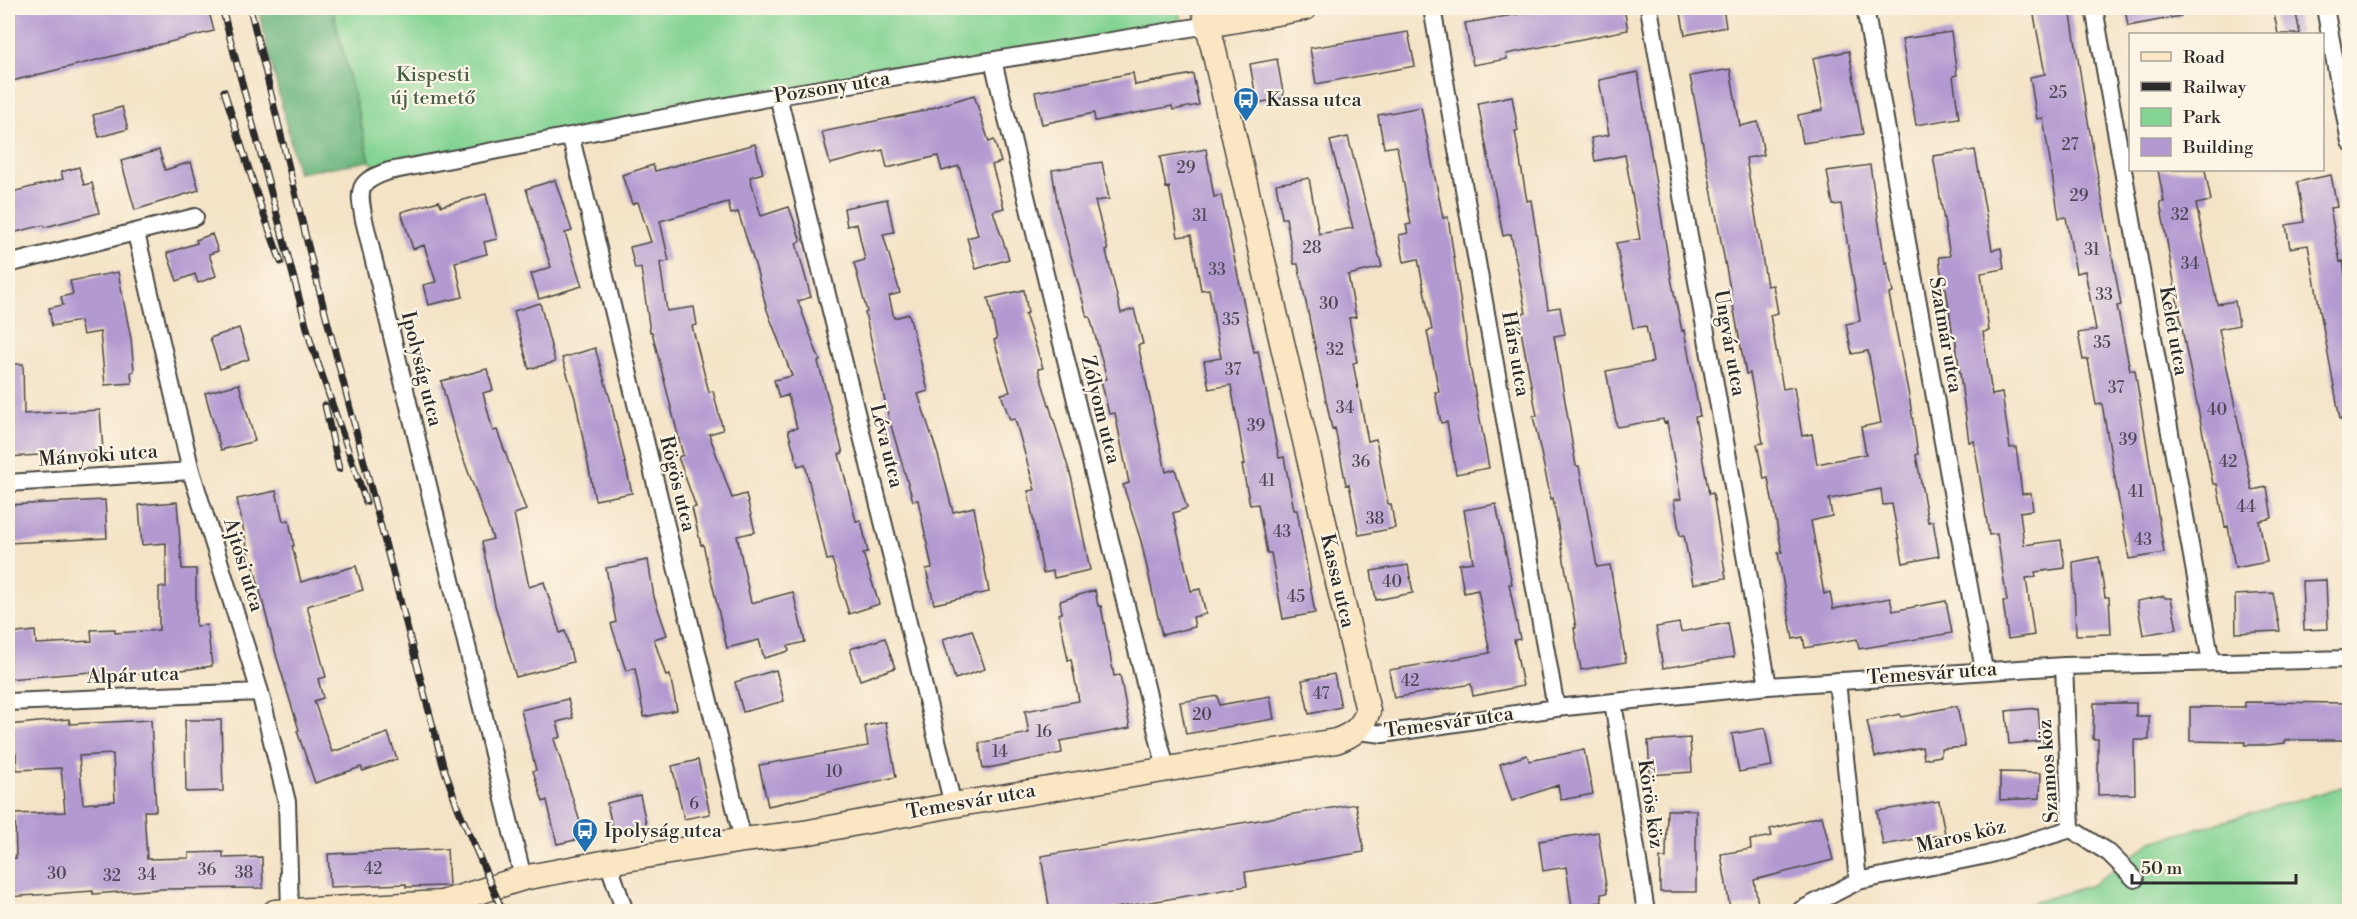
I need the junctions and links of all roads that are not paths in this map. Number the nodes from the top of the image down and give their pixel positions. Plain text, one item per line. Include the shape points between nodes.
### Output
1 (1305, 8) edge
2 (1432, 8) edge
3 (1649, 8) edge
4 (1865, 8) edge
5 (2094, 8) edge
6 (2325, 8) edge
7 (1206, 16) edge
8 (993, 61) junction
9 (778, 96) junction
10 (571, 138) junction
11 (2349, 142) edge
12 (363, 184) joint
13 (195, 217) dead end
14 (136, 233) junction
15 (8, 264) edge
16 (191, 471) junction
17 (8, 483) edge
18 (2349, 660) edge
19 (2211, 662) junction
20 (2064, 666) junction
21 (1984, 670) junction
22 (1837, 681) junction
23 (1768, 686) junction
24 (260, 692) junction
25 (8, 702) edge
26 (1613, 702) junction
27 (1556, 708) junction
28 (1357, 731) junction
29 (1166, 769) junction
30 (953, 805) junction
31 (2071, 829) junction
32 (743, 840) junction
33 (608, 862) junction
34 (524, 878) junction
35 (2135, 879) dead end
36 (1858, 881) junction
37 (1801, 909) dead end
38 (290, 911) edge
39 (275, 912) edge
40 (625, 912) edge
41 (1646, 912) edge

1 - 7 street, Pozsony utca
2 - 27 street, Hárs utca
3 - 23 street, Ungvár utca
4 - 21 street, Szatmár utca
5 - 19 street, Kelet utca
6 - 11 street
7 - 8 street, Pozsony utca
7 - 28 street, Kassa utca via 1368,711
8 - 9 street, Pozsony utca
8 - 29 street, Zólyom utca
9 - 10 street, Pozsony utca
9 - 30 street, Léva utca
10 - 12 street, Pozsony utca via 389,171
10 - 32 street, Rögös utca
12 - 34 street, Ipolyság utca via 360,193 364,220
13 - 14 street
14 - 15 street
14 - 16 street, Ajtósi utca
16 - 17 street, Mányoki utca
16 - 24 street, Ajtósi utca
18 - 19 street, Temesvár utca
19 - 20 street, Temesvár utca
20 - 21 street, Temesvár utca
20 - 31 street, Szamos köz
21 - 22 street, Temesvár utca
22 - 23 street, Temesvár utca
22 - 36 street
23 - 26 street, Temesvár utca
24 - 25 street, Alpár utca
24 - 38 street, Ajtósi utca via 287,802
26 - 27 street, Temesvár utca
26 - 41 street, Körös köz
27 - 28 street, Temesvár utca via 1383,734
28 - 29 street, Temesvár utca via 1336,741
29 - 30 street, Temesvár utca
30 - 32 street, Temesvár utca via 804,833
31 - 35 street, Szamos köz via 2109,853
31 - 36 street, Maros köz via 1987,855
32 - 33 street, Temesvár utca
33 - 34 street, Temesvár utca
33 - 40 street
34 - 38 street, Temesvár utca via 442,903
36 - 37 street, Maros köz
38 - 39 street, Temesvár utca

